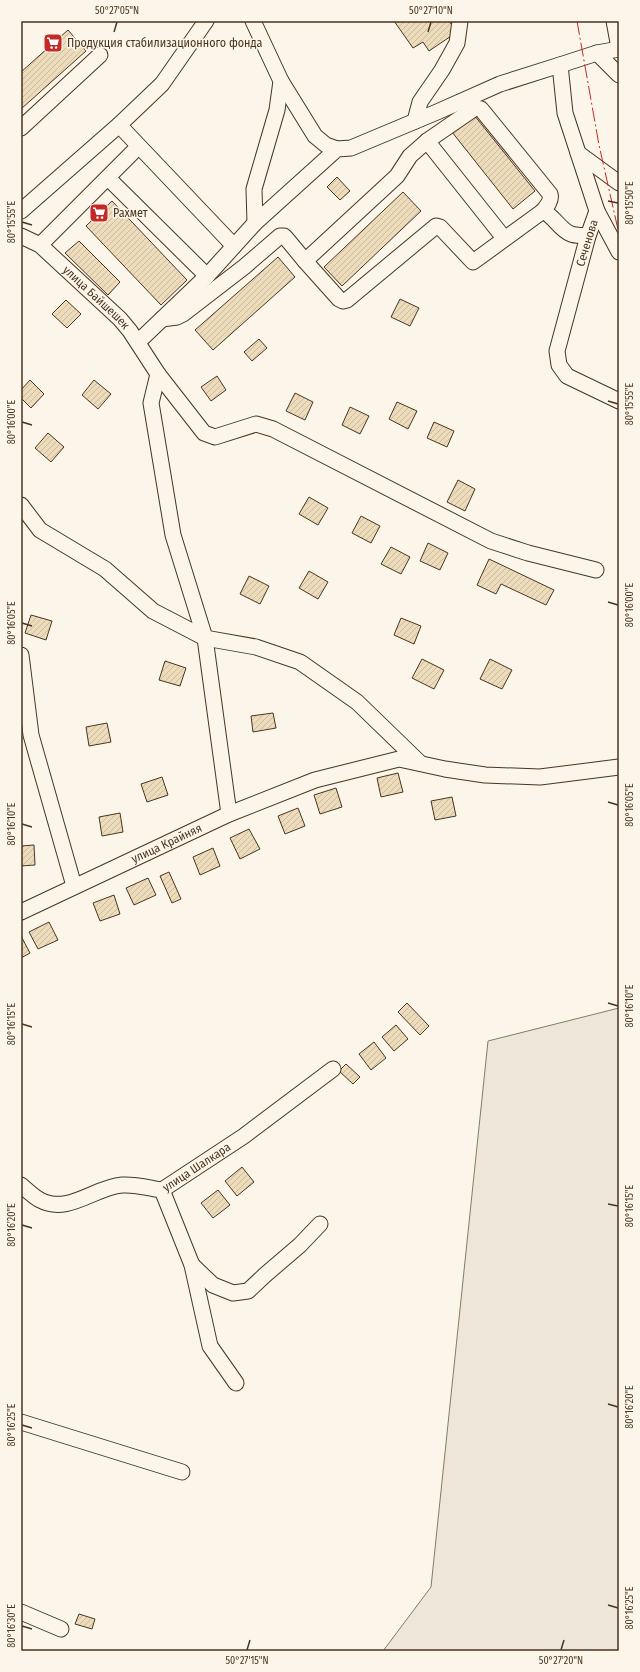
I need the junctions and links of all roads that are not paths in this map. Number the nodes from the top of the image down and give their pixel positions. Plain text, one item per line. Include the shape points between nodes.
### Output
1 (206, 21) edge
2 (253, 21) edge
3 (460, 21) edge
4 (614, 21) edge
5 (619, 49) edge
6 (597, 53) junction
7 (100, 55) dead end
8 (560, 65) junction
9 (619, 75) edge
10 (281, 81) junction
11 (415, 121) junction
12 (119, 125) junction
13 (21, 128) edge
14 (427, 141) junction
15 (138, 146) junction
16 (337, 149) junction
17 (578, 153) junction
18 (108, 178) junction
19 (619, 183) edge
20 (543, 210) junction
21 (21, 211) edge
22 (597, 211) junction
23 (255, 223) junction
24 (21, 236) edge
25 (588, 236) junction
26 (504, 238) junction
27 (40, 245) junction
28 (234, 246) junction
29 (619, 252) edge
30 (305, 261) junction
31 (207, 276) junction
32 (162, 319) junction
33 (138, 342) junction
34 (158, 374) junction
35 (619, 401) edge
36 (21, 505) edge
37 (596, 570) dead end
38 (205, 638) junction
39 (21, 655) edge
40 (420, 763) junction
41 (619, 768) edge
42 (229, 814) junction
43 (74, 886) junction
44 (21, 912) edge
45 (333, 1068) dead end
46 (21, 1185) edge
47 (162, 1190) junction
48 (320, 1224) dead end
49 (192, 1266) junction
50 (236, 1384) dead end
51 (21, 1422) edge
52 (182, 1472) dead end
53 (21, 1612) edge
54 (61, 1629) dead end

1 - 12 street via 162,84
2 - 10 street
3 - 11 street via 457,43 420,102
4 - 5 street
5 - 6 street
6 - 8 street
6 - 9 street
7 - 13 street
8 - 11 street via 500,84
8 - 17 street, Сеченова via 565,113
10 - 16 street via 315,136 326,145
10 - 23 street via 277,110 254,189
11 - 16 street via 351,148
12 - 15 street
12 - 21 street
14 - 20 street via 475,108 481,109 550,194 549,203
14 - 26 street
14 - 30 street via 410,156 397,176
15 - 18 street
15 - 28 street
16 - 23 street
17 - 19 street
17 - 22 street, Сеченова
18 - 27 street
18 - 31 street
20 - 25 street via 567,232
20 - 26 street
22 - 25 street, Сеченова
22 - 29 street
23 - 28 street
24 - 27 street, улица Байшешек
25 - 35 street, Сеченова via 557,351 559,365 567,376
26 - 30 street via 473,262 436,226 343,301
27 - 33 street, улица Байшешек via 120,319
28 - 31 street
30 - 32 street via 286,238 280,236 183,314
31 - 32 street
32 - 33 street
33 - 34 street, улица Байшешек
34 - 37 street, улица Байшешек via 204,433 215,437 256,424 273,430 491,541
34 - 38 street via 151,403 173,535
36 - 38 street via 40,530 105,569 153,611
38 - 40 street via 256,647 300,662 356,702
38 - 42 street
39 - 43 street via 31,735
40 - 41 street, улица Крайняя via 445,770 485,775 540,777
40 - 42 street, улица Крайняя via 399,759 315,780
42 - 43 street, улица Крайняя
43 - 44 street, улица Крайняя
45 - 47 street, улица Шалкара via 244,1136
46 - 47 street, улица Шалкара via 40,1200 54,1205 70,1203 123,1185
47 - 49 street
48 - 49 street via 248,1291 234,1293 213,1285
49 - 50 street via 210,1346
51 - 52 street
53 - 54 street

